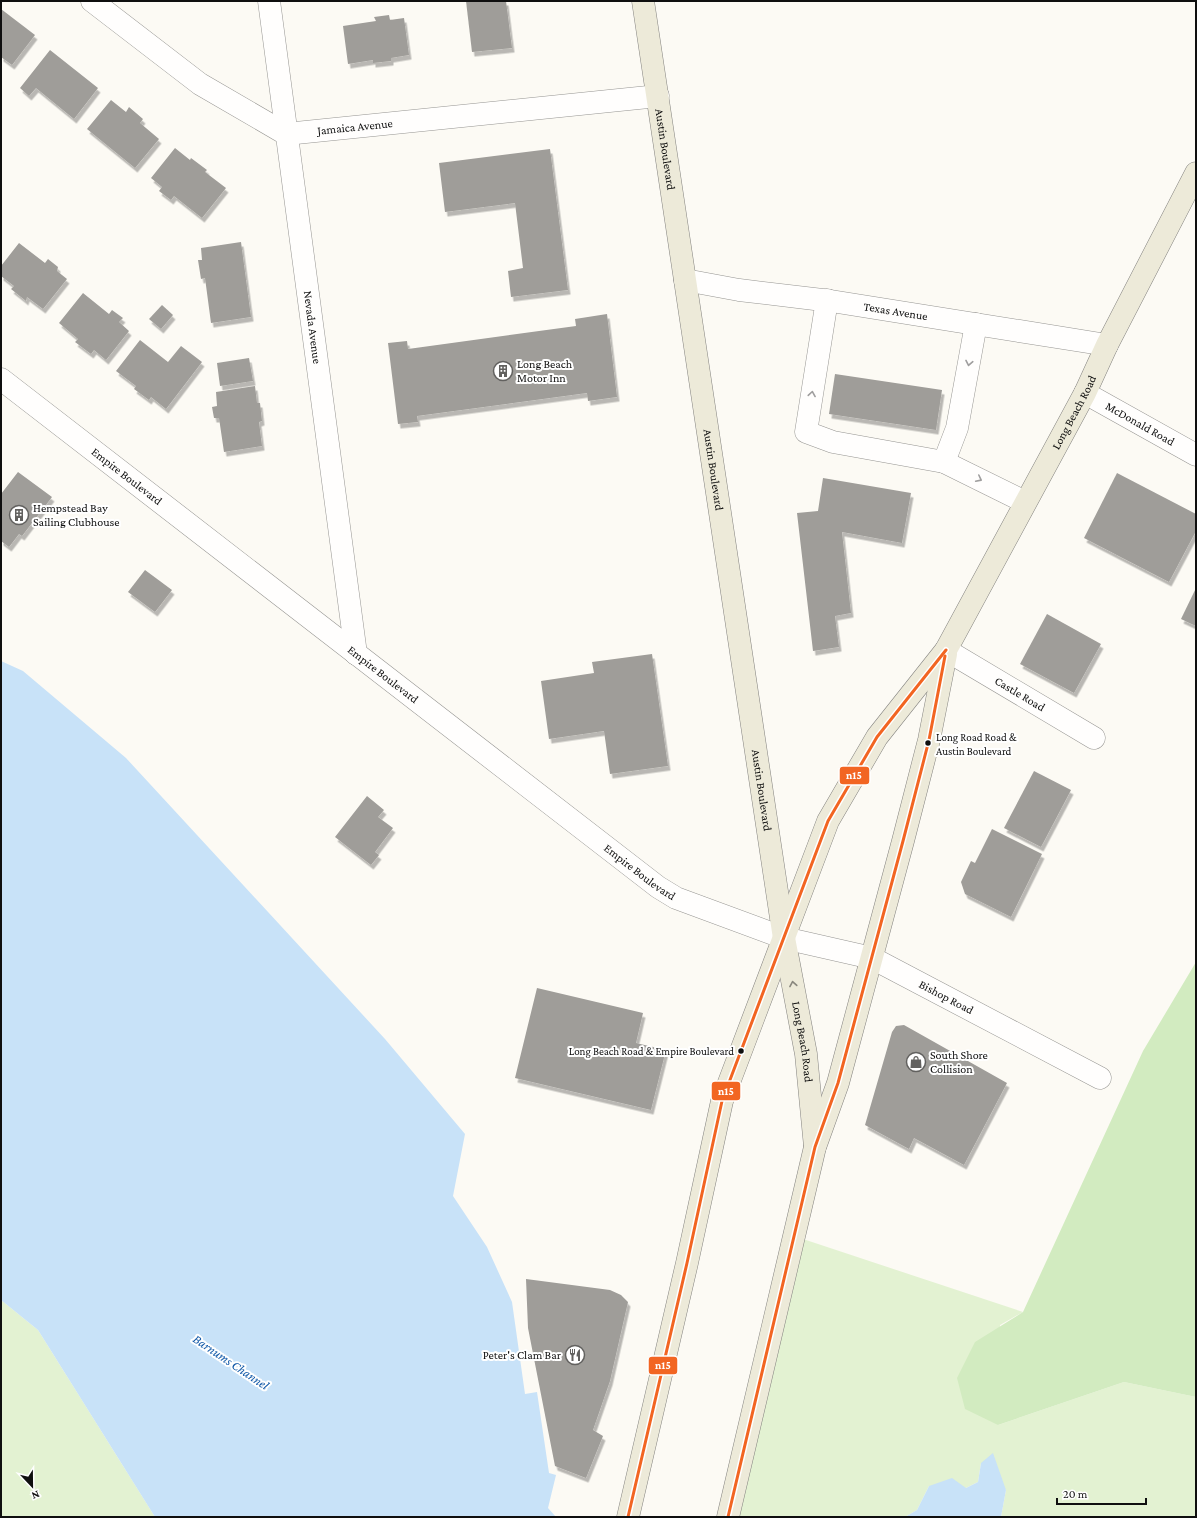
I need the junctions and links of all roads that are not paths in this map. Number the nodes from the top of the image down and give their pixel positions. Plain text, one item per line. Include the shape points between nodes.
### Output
1 (92, 1) edge
2 (269, 1) edge
3 (643, 1) edge
4 (658, 96) junction
5 (286, 134) junction
6 (1196, 173) edge
7 (684, 280) junction
8 (827, 300) junction
9 (976, 324) junction
10 (1107, 345) junction
11 (1, 379) edge
12 (1085, 393) junction
13 (1196, 455) edge
14 (944, 462) junction
15 (1025, 502) junction
16 (946, 650) junction
17 (356, 654) junction
18 (1094, 738) dead end
19 (784, 938) junction
20 (872, 958) junction
21 (1100, 1078) dead end
22 (815, 1147) junction
23 (628, 1514) edge
24 (728, 1517) edge

1 - 5 street via 200,84
2 - 5 street, Nevada Avenue
3 - 4 main road, Austin Boulevard
4 - 5 street, Jamaica Avenue
4 - 7 main road, Austin Boulevard
5 - 17 street, Nevada Avenue
6 - 10 main road, Long Beach Road
7 - 8 street, Texas Avenue via 739,290
7 - 19 main road, Austin Boulevard
8 - 9 street, Texas Avenue
14 -> 8 street via 833,442 806,432
9 - 10 street, Texas Avenue
9 -> 14 street via 957,428
10 - 12 main road, Long Beach Road
11 - 17 street, Empire Boulevard
12 - 13 street, McDonald Road
12 - 15 main road, Long Beach Road
14 -> 15 street
15 - 16 main road, Long Beach Road
16 - 18 street, Castle Road
16 - 19 main road, Long Beach Road via 877,737 828,821
16 - 20 main road, Long Beach Road via 929,740
17 - 19 street, Empire Boulevard via 658,887 676,898
19 - 20 street, Bishop Road
22 -> 19 main road, Long Beach Road via 806,1054
19 - 23 main road, Long Beach Road via 722,1101
20 - 21 street, Bishop Road
20 - 22 main road, Long Beach Road via 838,1083
22 - 24 main road, Long Beach Road

